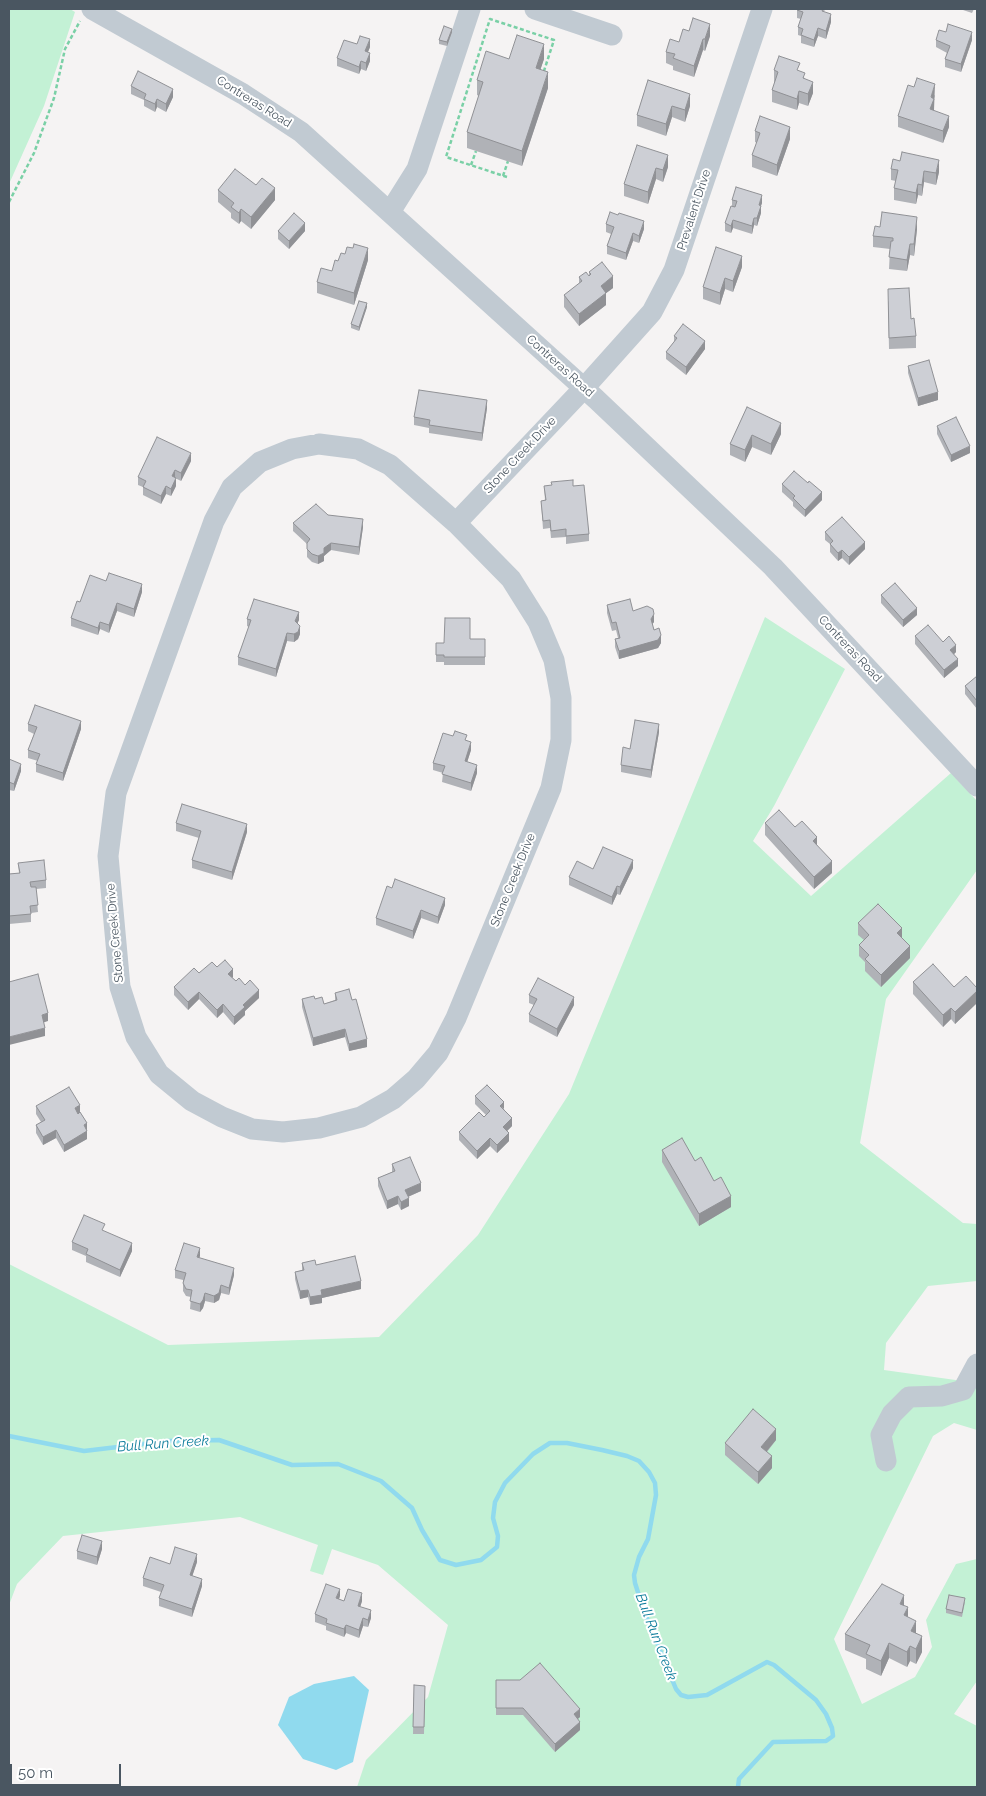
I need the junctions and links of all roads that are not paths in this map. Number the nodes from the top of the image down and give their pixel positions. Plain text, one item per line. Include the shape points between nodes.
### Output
1 (470, 9) edge
2 (535, 9) edge
3 (762, 9) edge
4 (87, 13) edge
5 (612, 35) dead end
6 (390, 212) junction
7 (584, 388) junction
8 (456, 523) junction
9 (977, 786) edge
10 (977, 1364) edge
11 (886, 1461) dead end

1 - 6 street via 417,169
2 - 5 street
3 - 7 street, Prevalent Drive via 674,270 652,312
4 - 6 street, Contreras Road via 275,114 301,132
6 - 7 street, Contreras Road
7 - 8 street, Stone Creek Drive
7 - 9 street, Contreras Road via 773,567
8 - 8 street, Stone Creek Drive via 390,465 358,449 320,444 292,448 260,462 232,487 214,521 116,793 108,856 120,987 136,1037 159,1074 192,1101 252,1129 283,1132 319,1128 360,1117 393,1099 416,1079 438,1053 456,1018 550,788 562,740 561,698 554,660 538,622 511,578
10 - 11 street via 963,1390 942,1396 908,1397 892,1414 881,1435

